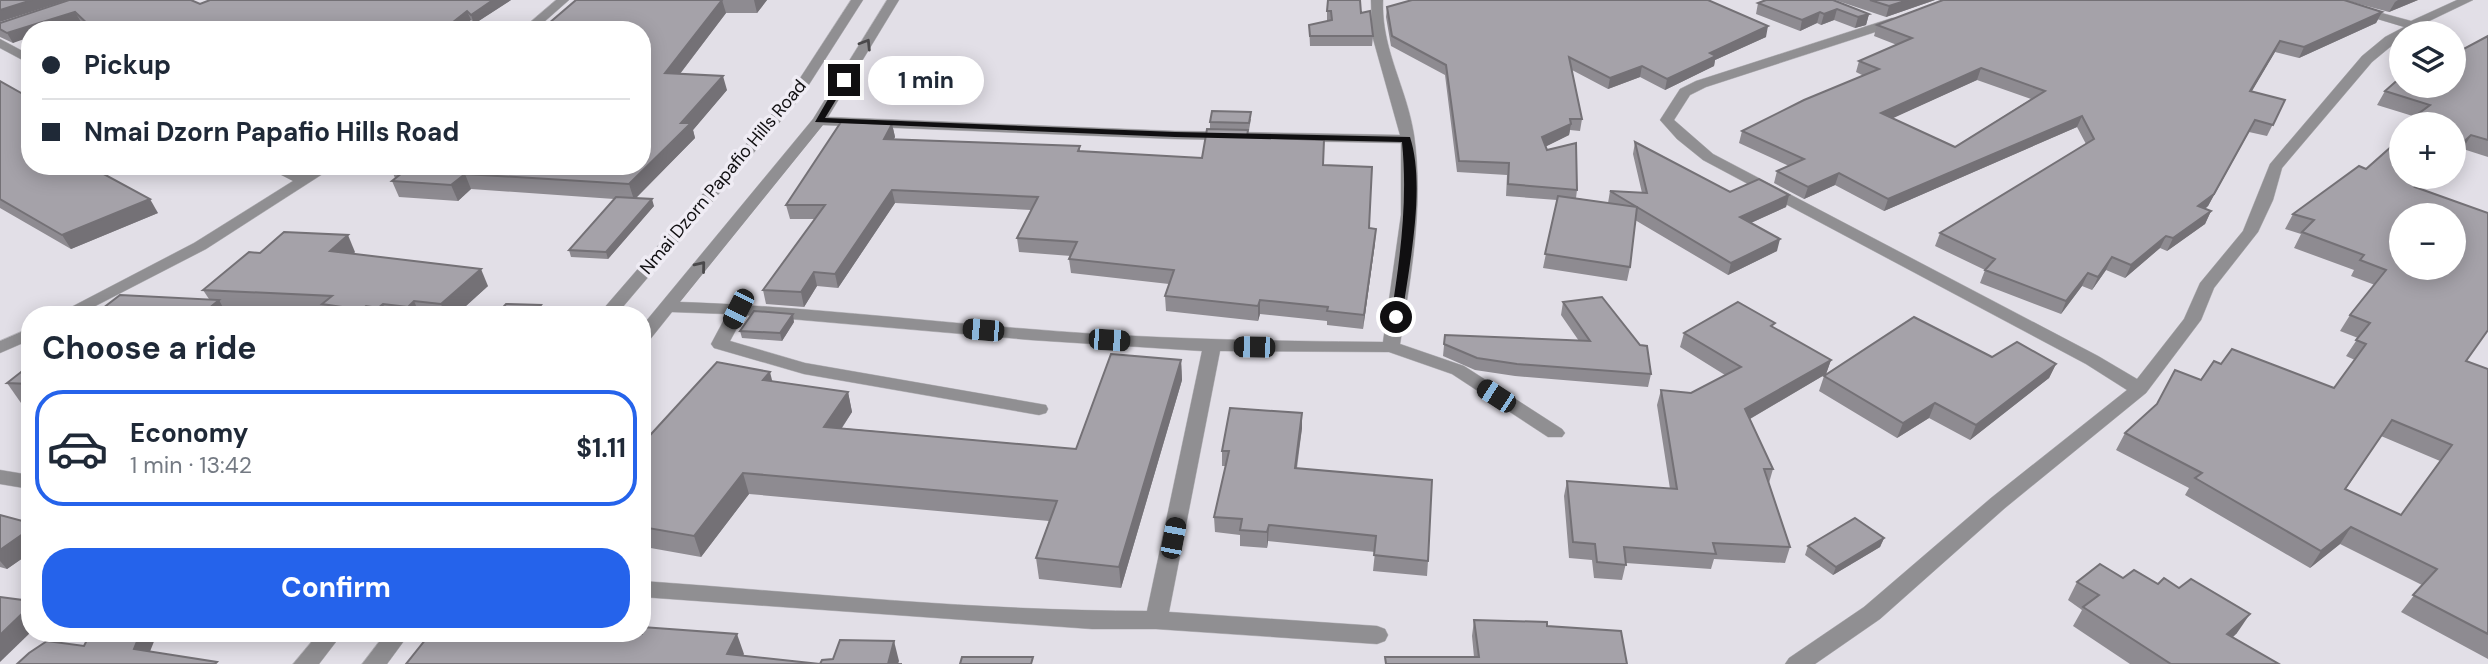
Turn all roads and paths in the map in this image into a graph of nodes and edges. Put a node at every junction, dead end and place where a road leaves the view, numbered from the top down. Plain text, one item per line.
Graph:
1 (564, 0) edge
2 (857, 0) edge
3 (893, 0) edge
4 (1377, 0) edge
5 (2320, 0) edge
6 (2467, 0) edge
7 (1863, 16) edge
8 (1906, 18) edge
9 (538, 21) edge
10 (2398, 21) edge
11 (2419, 21) edge
12 (1887, 25) junction
13 (2389, 40) edge
14 (0, 43) edge
15 (21, 55) edge
16 (819, 121) junction
17 (1407, 139) junction
18 (291, 175) edge
19 (314, 175) edge
20 (305, 181) junction
21 (83, 306) edge
22 (615, 306) edge
23 (669, 307) junction
24 (738, 309) junction
25 (651, 328) edge
26 (21, 338) edge
27 (1212, 346) junction
28 (1391, 347) junction
29 (0, 348) edge
30 (2139, 389) junction
31 (1039, 409) dead end
32 (1555, 433) dead end
33 (0, 477) edge
34 (21, 480) edge
35 (651, 590) edge
36 (1157, 620) junction
37 (1377, 635) dead end
38 (324, 642) edge
39 (392, 642) edge
40 (305, 664) edge
41 (374, 664) edge
42 (1797, 664) edge

1 - 9 street
2 - 22 street, Nmai Dzorn Papafio Hills Road
16 -> 3 street, Nmai Dzorn Papafio Hills Road
4 - 17 street
5 - 10 street
6 - 11 street
7 - 12 street
8 - 12 street
12 - 30 street
13 - 30 street
14 - 15 street
16 - 17 street
23 -> 16 street, Nmai Dzorn Papafio Hills Road
17 - 28 street
18 - 20 street
19 - 20 street
20 - 21 street
23 - 24 street
23 - 25 street, Nmai Dzorn Papafio Hills Road
24 - 27 street
24 - 31 street
26 - 29 street
27 - 28 street
27 - 36 street
28 - 32 street
30 - 42 street
33 - 34 street
35 - 36 street
36 - 37 street
38 - 40 street
39 - 41 street

